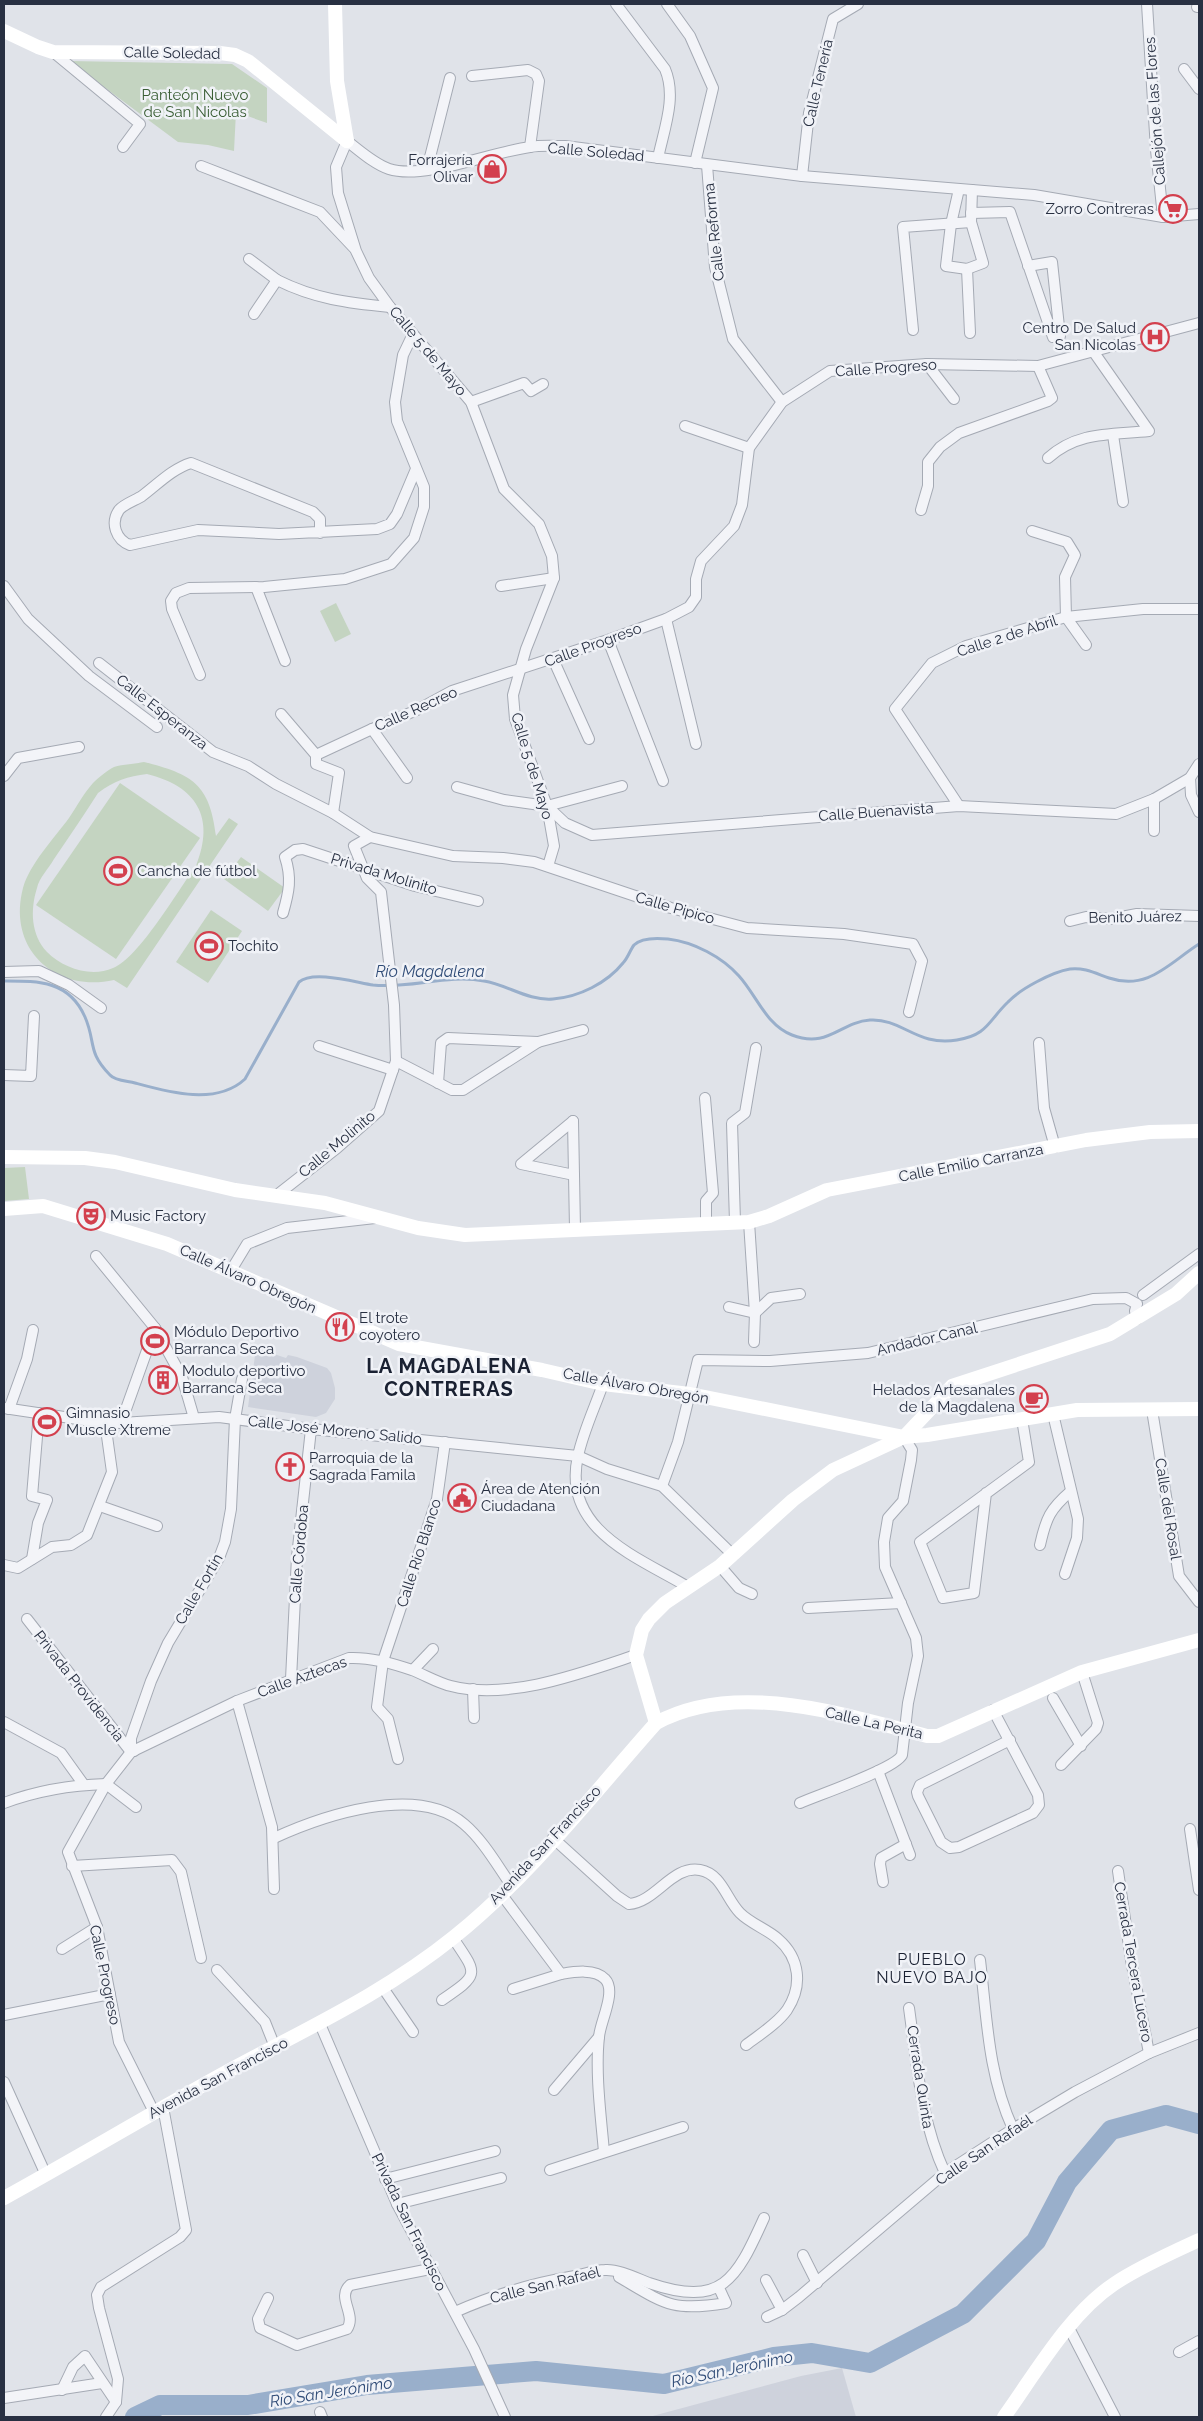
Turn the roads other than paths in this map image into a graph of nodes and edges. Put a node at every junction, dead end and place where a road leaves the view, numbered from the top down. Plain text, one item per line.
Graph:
1 (335, 4) edge
2 (616, 4) edge
3 (667, 4) edge
4 (858, 4) edge
5 (1147, 4) edge
6 (4, 31) edge
7 (53, 52) junction
8 (1184, 69) dead end
9 (472, 76) dead end
10 (450, 78) dead end
11 (1199, 89) edge
12 (347, 141) junction
13 (123, 147) dead end
14 (530, 147) junction
15 (658, 158) junction
16 (695, 163) junction
17 (708, 165) junction
18 (201, 166) dead end
19 (427, 169) junction
20 (802, 176) junction
21 (959, 188) junction
22 (972, 190) junction
23 (1199, 214) edge
24 (1163, 217) junction
25 (971, 218) junction
26 (951, 224) junction
27 (356, 251) junction
28 (250, 259) dead end
29 (1028, 266) junction
30 (967, 269) junction
31 (277, 280) junction
32 (390, 307) junction
33 (254, 314) dead end
34 (1199, 323) edge
35 (913, 330) dead end
36 (970, 333) dead end
37 (413, 334) junction
38 (1093, 351) junction
39 (927, 364) junction
40 (1038, 366) junction
41 (543, 384) dead end
42 (954, 399) dead end
43 (471, 402) junction
44 (782, 402) junction
45 (685, 426) dead end
46 (1113, 435) junction
47 (749, 448) junction
48 (1048, 458) dead end
49 (416, 469) junction
50 (1124, 502) dead end
51 (921, 510) dead end
52 (1032, 531) dead end
53 (320, 533) junction
54 (554, 578) junction
55 (4, 586) edge
56 (501, 586) dead end
57 (256, 587) junction
58 (1199, 609) edge
59 (1066, 617) junction
60 (666, 619) junction
61 (608, 640) junction
62 (1086, 645) dead end
63 (553, 659) junction
64 (285, 661) dead end
65 (99, 663) dead end
66 (519, 670) junction
67 (200, 675) dead end
68 (281, 714) dead end
69 (157, 727) dead end
70 (372, 729) junction
71 (589, 739) dead end
72 (696, 744) dead end
73 (79, 747) dead end
74 (316, 755) junction
75 (1199, 764) edge
76 (4, 776) edge
77 (407, 778) dead end
78 (1190, 778) junction
79 (663, 781) dead end
80 (622, 786) dead end
81 (457, 787) dead end
82 (1154, 798) junction
83 (547, 806) junction
84 (959, 806) junction
85 (1199, 812) edge
86 (334, 813) junction
87 (1154, 832) dead end
88 (370, 837) junction
89 (548, 866) junction
90 (362, 869) junction
91 (478, 901) dead end
92 (282, 913) dead end
93 (1199, 916) edge
94 (1070, 920) dead end
95 (4, 972) edge
96 (101, 1008) dead end
97 (909, 1012) dead end
98 (34, 1016) dead end
99 (583, 1030) dead end
100 (538, 1042) junction
101 (1039, 1043) dead end
102 (319, 1046) dead end
103 (756, 1048) dead end
104 (394, 1066) junction
105 (4, 1075) edge
106 (438, 1083) junction
107 (705, 1098) dead end
108 (1199, 1134) edge
109 (1055, 1148) junction
110 (4, 1156) edge
111 (574, 1175) junction
112 (276, 1195) junction
113 (4, 1209) edge
114 (380, 1218) junction
115 (742, 1222) junction
116 (706, 1223) junction
117 (575, 1229) junction
118 (1199, 1254) edge
119 (96, 1256) dead end
120 (230, 1272) junction
121 (1199, 1273) edge
122 (800, 1294) dead end
123 (1143, 1295) dead end
124 (729, 1307) dead end
125 (755, 1313) junction
126 (1137, 1319) junction
127 (155, 1328) junction
128 (33, 1330) dead end
129 (754, 1342) dead end
130 (242, 1379) dead end
131 (603, 1384) junction
132 (690, 1394) junction
133 (6, 1408) edge
134 (1199, 1409) edge
135 (1152, 1410) junction
136 (40, 1414) junction
137 (1053, 1414) junction
138 (194, 1418) junction
139 (235, 1419) junction
140 (1022, 1419) junction
141 (105, 1422) junction
142 (121, 1423) junction
143 (311, 1429) junction
144 (904, 1436) junction
145 (445, 1442) junction
146 (578, 1456) junction
147 (662, 1486) junction
148 (1071, 1491) junction
149 (986, 1493) junction
150 (100, 1506) junction
151 (158, 1526) dead end
152 (1040, 1545) dead end
153 (733, 1555) junction
154 (32, 1560) junction
155 (4, 1565) edge
156 (720, 1566) junction
157 (1065, 1574) dead end
158 (688, 1587) junction
159 (752, 1594) dead end
160 (1199, 1602) edge
161 (902, 1603) junction
162 (808, 1608) dead end
163 (27, 1619) dead end
164 (1199, 1640) edge
165 (433, 1649) dead end
166 (636, 1654) junction
167 (382, 1661) junction
168 (413, 1670) junction
169 (1082, 1672) junction
170 (291, 1679) junction
171 (473, 1689) junction
172 (1053, 1698) dead end
173 (237, 1701) junction
174 (993, 1710) junction
175 (474, 1718) dead end
176 (4, 1722) edge
177 (656, 1723) junction
178 (906, 1730) junction
179 (1010, 1740) junction
180 (1081, 1746) junction
181 (132, 1752) junction
182 (398, 1759) dead end
183 (1061, 1765) dead end
184 (878, 1771) junction
185 (106, 1784) junction
186 (84, 1785) junction
187 (800, 1802) dead end
188 (4, 1803) edge
189 (136, 1807) dead end
190 (1190, 1829) dead end
191 (274, 1838) junction
192 (553, 1838) junction
193 (906, 1844) junction
194 (910, 1856) dead end
195 (72, 1866) junction
196 (1118, 1871) dead end
197 (883, 1882) dead end
198 (274, 1889) dead end
199 (507, 1890) junction
200 (1199, 1890) edge
201 (97, 1927) junction
202 (453, 1938) junction
203 (62, 1949) dead end
204 (201, 1958) dead end
205 (980, 1960) dead end
206 (217, 1970) dead end
207 (561, 1974) junction
208 (383, 1988) junction
209 (513, 1989) dead end
210 (110, 1994) junction
211 (442, 2000) dead end
212 (909, 2008) dead end
213 (4, 2015) edge
214 (320, 2024) junction
215 (413, 2032) dead end
216 (1199, 2032) edge
217 (599, 2037) junction
218 (746, 2045) dead end
219 (275, 2046) junction
220 (1149, 2054) junction
221 (4, 2082) edge
222 (554, 2090) dead end
223 (159, 2109) junction
224 (683, 2127) dead end
225 (1012, 2129) junction
226 (495, 2151) dead end
227 (604, 2152) junction
228 (550, 2170) dead end
229 (945, 2173) junction
230 (46, 2175) junction
231 (500, 2178) dead end
232 (386, 2179) junction
233 (4, 2198) edge
234 (397, 2204) junction
235 (764, 2218) dead end
236 (1199, 2240) edge
237 (803, 2255) dead end
238 (430, 2270) junction
239 (607, 2270) junction
240 (766, 2280) dead end
241 (817, 2283) junction
242 (719, 2288) junction
243 (268, 2298) dead end
244 (782, 2310) junction
245 (455, 2312) junction
246 (767, 2317) dead end
247 (1069, 2328) junction
248 (1199, 2341) edge
249 (1179, 2352) dead end
250 (102, 2383) junction
251 (62, 2390) junction
252 (4, 2398) edge
253 (116, 2402) junction
254 (503, 2412) edge
255 (106, 2417) edge
256 (1004, 2417) edge
257 (1115, 2417) edge

1 - 12 street
2 - 15 street
3 - 16 street, Calle Reforma
4 - 20 street, Calle Tenería
5 - 24 street, Callejón de las Flores
6 - 7 street, Calle Soledad
7 - 12 street, Calle Soledad
7 - 13 street
8 - 11 street
9 - 14 street
10 - 19 street
12 - 19 street, Calle Soledad
12 - 27 street, Calle 5 de Mayo
14 - 15 street, Calle Soledad
14 - 19 street, Calle Soledad
15 - 16 street, Calle Soledad
16 - 17 street, Calle Soledad
17 - 20 street, Calle Soledad
17 - 44 street, Calle Reforma
18 - 27 street
20 - 21 street, Calle Soledad
21 - 22 street, Calle Soledad
21 - 26 street
22 - 24 street, Calle Soledad
22 - 25 street
23 - 24 street, Calle Soledad
25 - 26 street
25 - 29 street
25 - 30 street
26 - 30 street
26 - 35 street
27 - 32 street, Calle 5 de Mayo
28 - 31 street
29 - 29 street
30 - 36 street
31 - 32 street
31 - 33 street
32 - 37 street, Calle 5 de Mayo
34 - 38 street, Calle Progreso
37 - 43 street, Calle 5 de Mayo
37 - 49 street
38 - 40 street, Calle Progreso
38 - 46 street
39 - 40 street, Calle Progreso
39 - 42 street
39 - 44 street, Calle Progreso
40 - 51 street
41 - 43 street
43 - 54 street, Calle 5 de Mayo
44 - 47 street, Calle Progreso
45 - 47 street
46 - 48 street
46 - 50 street
47 - 60 street, Calle Progreso
49 - 53 street
49 - 57 street
52 - 59 street
53 - 53 street
54 - 56 street
54 - 66 street, Calle 5 de Mayo
55 - 69 street
57 - 64 street
57 - 67 street
58 - 59 street, Calle 2 de Abril
59 - 62 street
59 - 84 street, Calle 2 de Abril
60 - 61 street, Calle Progreso
60 - 72 street
61 - 63 street, Calle Progreso
61 - 79 street
63 - 66 street, Calle Progreso
63 - 71 street
65 - 86 street, Calle Esperanza
66 - 70 street, Calle Recreo
66 - 83 street, Calle 5 de Mayo
68 - 74 street
70 - 74 street, Calle Recreo
70 - 77 street
73 - 76 street
74 - 86 street
75 - 78 street, Calle Buenavista
78 - 82 street, Calle Buenavista
78 - 85 street
80 - 83 street
81 - 83 street
82 - 84 street, Calle Buenavista
82 - 87 street
83 - 84 street, Calle Buenavista
83 - 89 street, Calle 5 de Mayo
86 - 88 street, Calle Esperanza
88 - 89 street, Calle Pipico
88 - 90 street, Calle Molinito
89 - 97 street, Calle Pipico
90 - 91 street, Privada Molinito
90 - 92 street, Privada Molinito
90 - 104 street, Calle Molinito
93 - 94 street, Benito Juárez
95 - 96 street
98 - 105 street
99 - 100 street
100 - 106 street
100 - 106 street
101 - 109 street
102 - 104 street
103 - 115 street
104 - 106 street
104 - 112 street, Calle Molinito
107 - 116 street
108 - 109 street, Calle Emilio Carranza
109 - 115 street, Calle Emilio Carranza
110 - 112 street, Calle Emilio Carranza
111 - 111 street
111 - 117 street
112 - 114 street, Calle Emilio Carranza
113 - 120 street, Calle Álvaro Obregón
114 - 117 street, Calle Emilio Carranza
114 - 120 street
115 - 116 street, Calle Emilio Carranza
115 - 125 street
116 - 117 street, Calle Emilio Carranza
118 - 123 street
119 - 127 street
120 - 131 street, Calle Álvaro Obregón
121 - 126 street
122 - 125 street
124 - 125 street
125 - 129 street
126 - 132 street, Andador Canal
126 - 144 street
127 - 138 street
127 - 142 street
128 - 133 street
130 - 139 street, Calle Fortín
131 - 132 street, Calle Álvaro Obregón
131 - 146 street
132 - 144 street, Calle Álvaro Obregón
132 - 147 street
133 - 136 street, Calle José Moreno Salido
134 - 135 street
135 - 137 street
135 - 160 street, Calle del Rosal
136 - 141 street, Calle José Moreno Salido
136 - 154 street
137 - 140 street
137 - 148 street
138 - 139 street, Calle José Moreno Salido
138 - 142 street, Calle José Moreno Salido
139 - 143 street, Calle José Moreno Salido
139 - 181 street, Calle Fortín
140 - 144 street
140 - 149 street
141 - 142 street, Calle José Moreno Salido
141 - 150 street
143 - 145 street, Calle José Moreno Salido
143 - 170 street, Calle Córdoba
144 - 153 street
144 - 161 street
145 - 146 street, Calle José Moreno Salido
145 - 167 street, Calle Río Blanco
146 - 147 street, Calle José Moreno Salido
146 - 158 street
147 - 153 street
148 - 152 street
148 - 157 street
149 - 149 street
150 - 151 street
150 - 154 street
153 - 156 street
154 - 155 street
156 - 158 street
156 - 159 street
158 - 166 street
161 - 162 street
161 - 178 street
163 - 181 street, Privada Providencia
164 - 169 street, Calle La Perita
165 - 168 street
166 - 171 street, Calle Aztecas
166 - 177 street
167 - 168 street, Calle Aztecas
167 - 170 street, Calle Aztecas
167 - 182 street, Calle Río Blanco
168 - 171 street, Calle Aztecas
169 - 174 street, Calle La Perita
169 - 180 street
170 - 173 street, Calle Aztecas
171 - 175 street
172 - 180 street
173 - 181 street, Calle Aztecas
173 - 191 street
174 - 178 street, Calle La Perita
174 - 179 street
176 - 186 street
177 - 178 street, Calle La Perita
177 - 192 street, Avenida San Francisco
178 - 184 street
179 - 179 street
180 - 183 street
181 - 185 street, Calle Aztecas
184 - 187 street
184 - 193 street
185 - 186 street
185 - 189 street
185 - 195 street, Calle Progreso
186 - 188 street
190 - 200 street
191 - 198 street
191 - 199 street
192 - 199 street, Avenida San Francisco
192 - 218 street
193 - 194 street
193 - 197 street
195 - 201 street, Calle Progreso
195 - 204 street
196 - 220 street, Cerrada Tercera Lucero
199 - 202 street, Avenida San Francisco
199 - 207 street
201 - 203 street
201 - 210 street, Calle Progreso
202 - 208 street, Avenida San Francisco
202 - 211 street
205 - 225 street
206 - 219 street
207 - 209 street
207 - 217 street
208 - 214 street, Avenida San Francisco
208 - 215 street
210 - 213 street
210 - 223 street, Calle Progreso
212 - 229 street, Cerrada Quinta
214 - 219 street, Avenida San Francisco
214 - 232 street, Privada San Francisco
216 - 220 street, Calle San Rafaél
217 - 222 street
217 - 227 street
219 - 223 street, Avenida San Francisco
220 - 225 street, Calle San Rafaél
221 - 230 street
223 - 230 street, Avenida San Francisco
223 - 253 street, Calle Progreso
224 - 227 street
225 - 229 street, Calle San Rafaél
226 - 232 street
227 - 228 street
229 - 241 street, Calle San Rafaél
230 - 233 street, Avenida San Francisco
231 - 234 street
232 - 234 street, Privada San Francisco
234 - 238 street, Privada San Francisco
235 - 242 street
236 - 247 street
237 - 241 street
238 - 243 street
238 - 245 street, Privada San Francisco
239 - 242 street, Calle San Rafaél
239 - 242 street, Calle San Rafaél
239 - 245 street, Calle San Rafaél
240 - 244 street
241 - 244 street, Calle San Rafaél
244 - 246 street, Calle San Rafaél
245 - 254 street, Privada San Francisco
247 - 256 street
247 - 257 street
248 - 249 street
250 - 251 street
250 - 251 street
250 - 253 street
251 - 252 street
253 - 255 street

